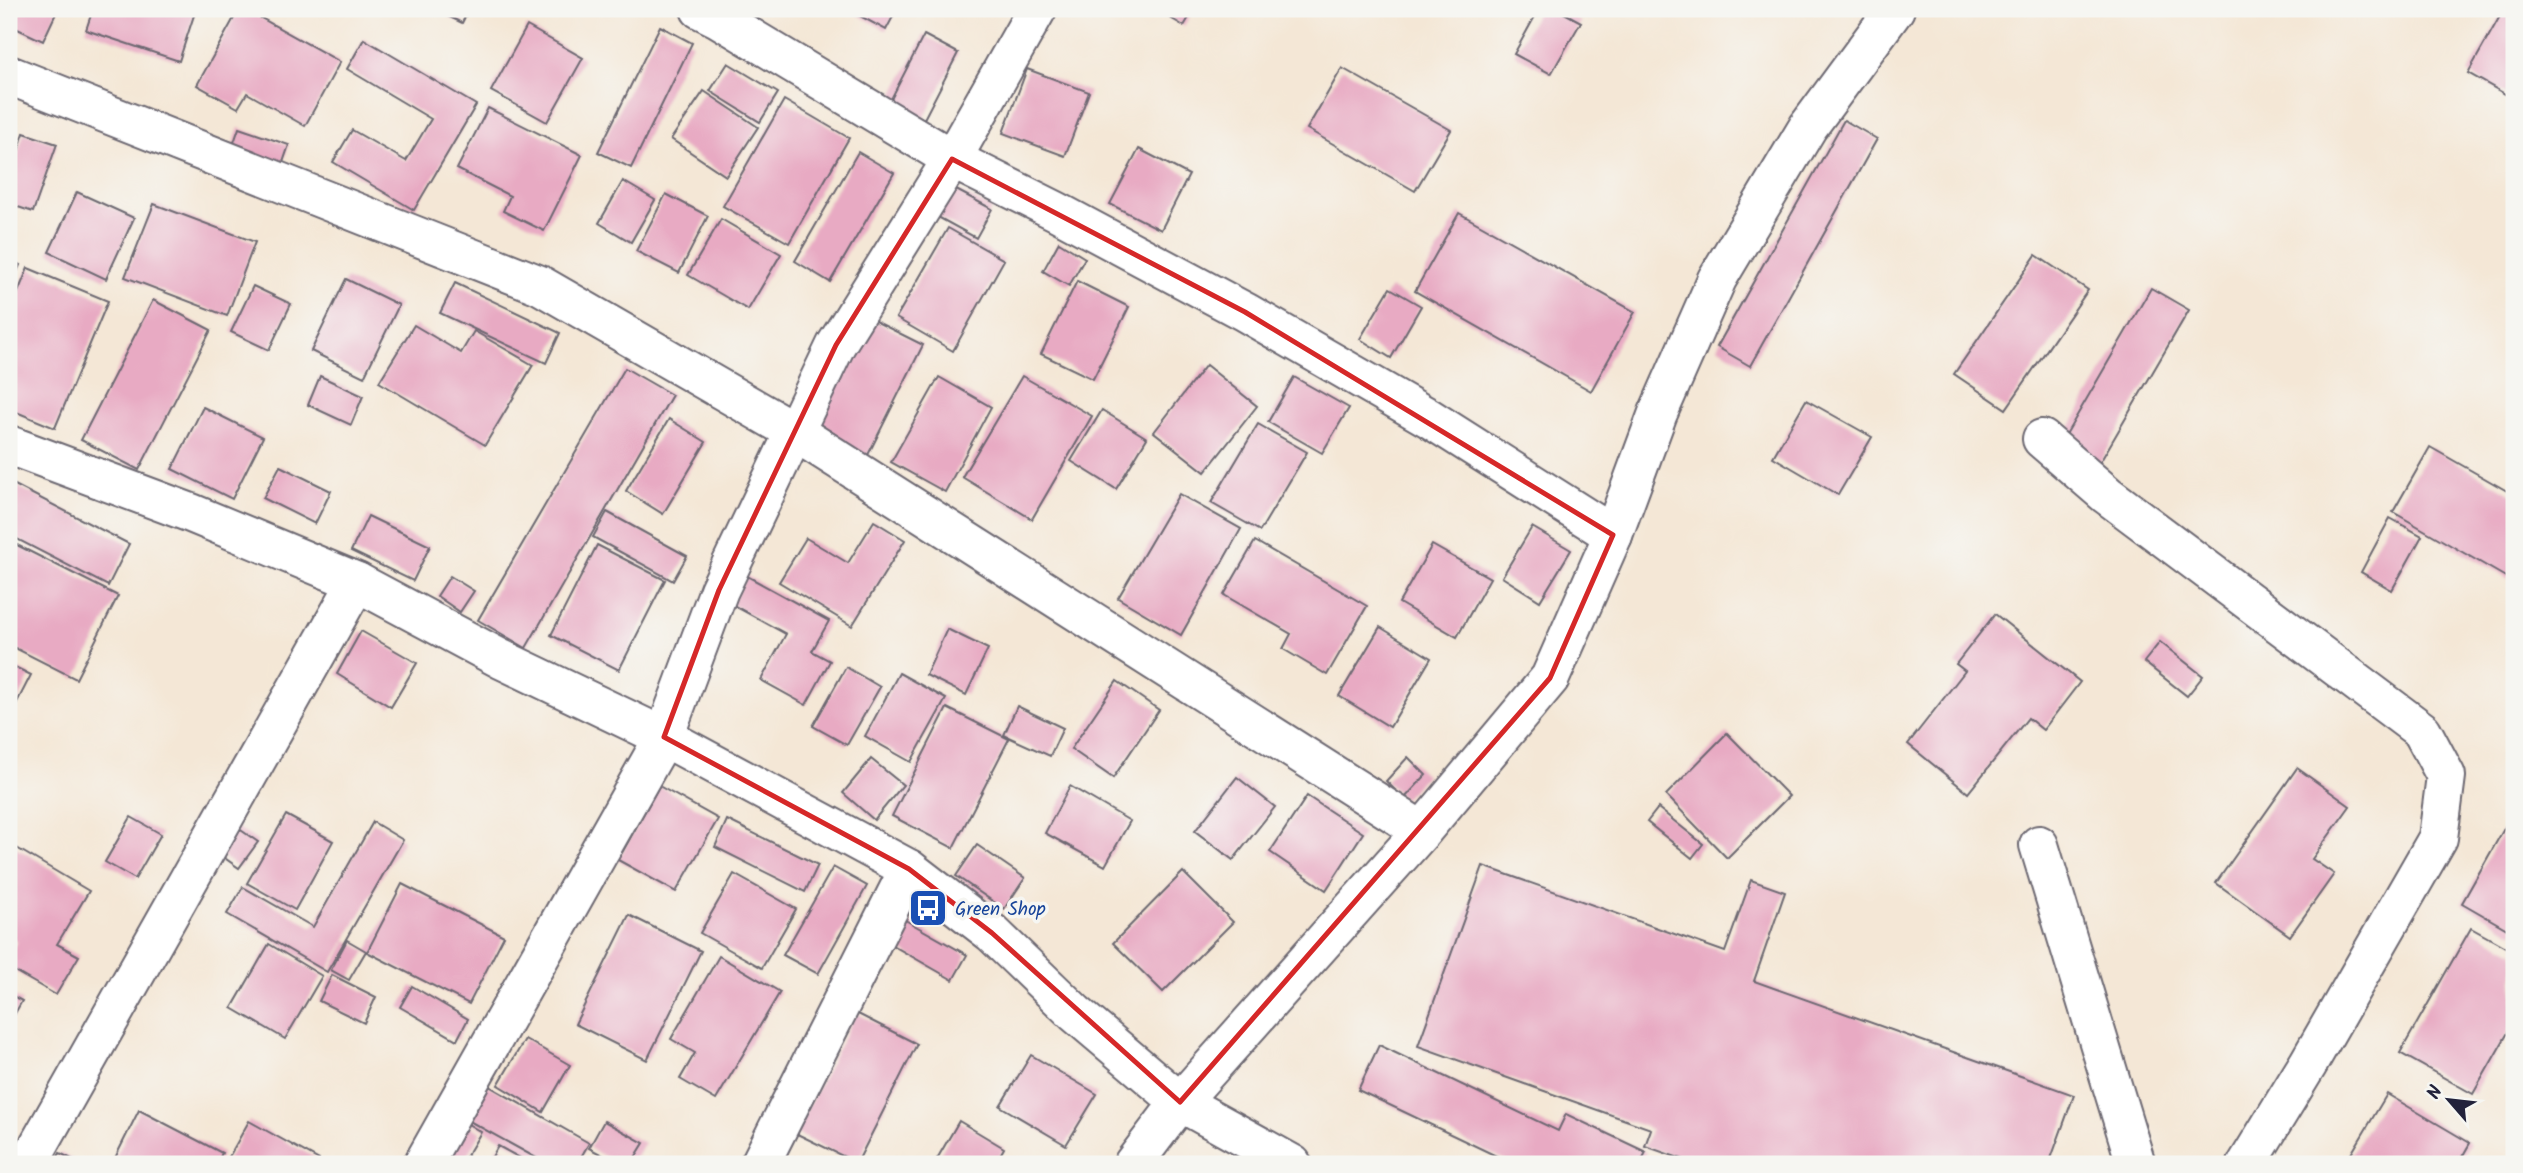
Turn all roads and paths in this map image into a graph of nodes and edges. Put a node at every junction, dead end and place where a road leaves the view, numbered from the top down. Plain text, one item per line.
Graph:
1 (700, 9) edge
2 (1037, 9) edge
3 (1895, 9) edge
4 (9, 75) edge
5 (952, 159) junction
6 (795, 432) junction
7 (2042, 439) dead end
8 (9, 445) edge
9 (1613, 535) junction
10 (357, 582) junction
11 (664, 737) junction
12 (1422, 831) junction
13 (2039, 845) dead end
14 (909, 869) junction
15 (1180, 1102) junction
16 (28, 1164) edge
17 (423, 1164) edge
18 (760, 1164) edge
19 (1133, 1164) edge
20 (1292, 1164) edge
21 (2136, 1164) edge
22 (2247, 1164) edge

1 - 5 street
2 - 5 street
3 - 9 street
4 - 6 street
5 - 6 street
5 - 9 street
6 - 11 street
6 - 12 street
7 - 22 street
8 - 10 street
9 - 12 street
10 - 11 street
10 - 16 street
11 - 14 street
11 - 17 street
12 - 15 street
13 - 21 street
14 - 15 street
14 - 18 street
15 - 19 street
15 - 20 street

